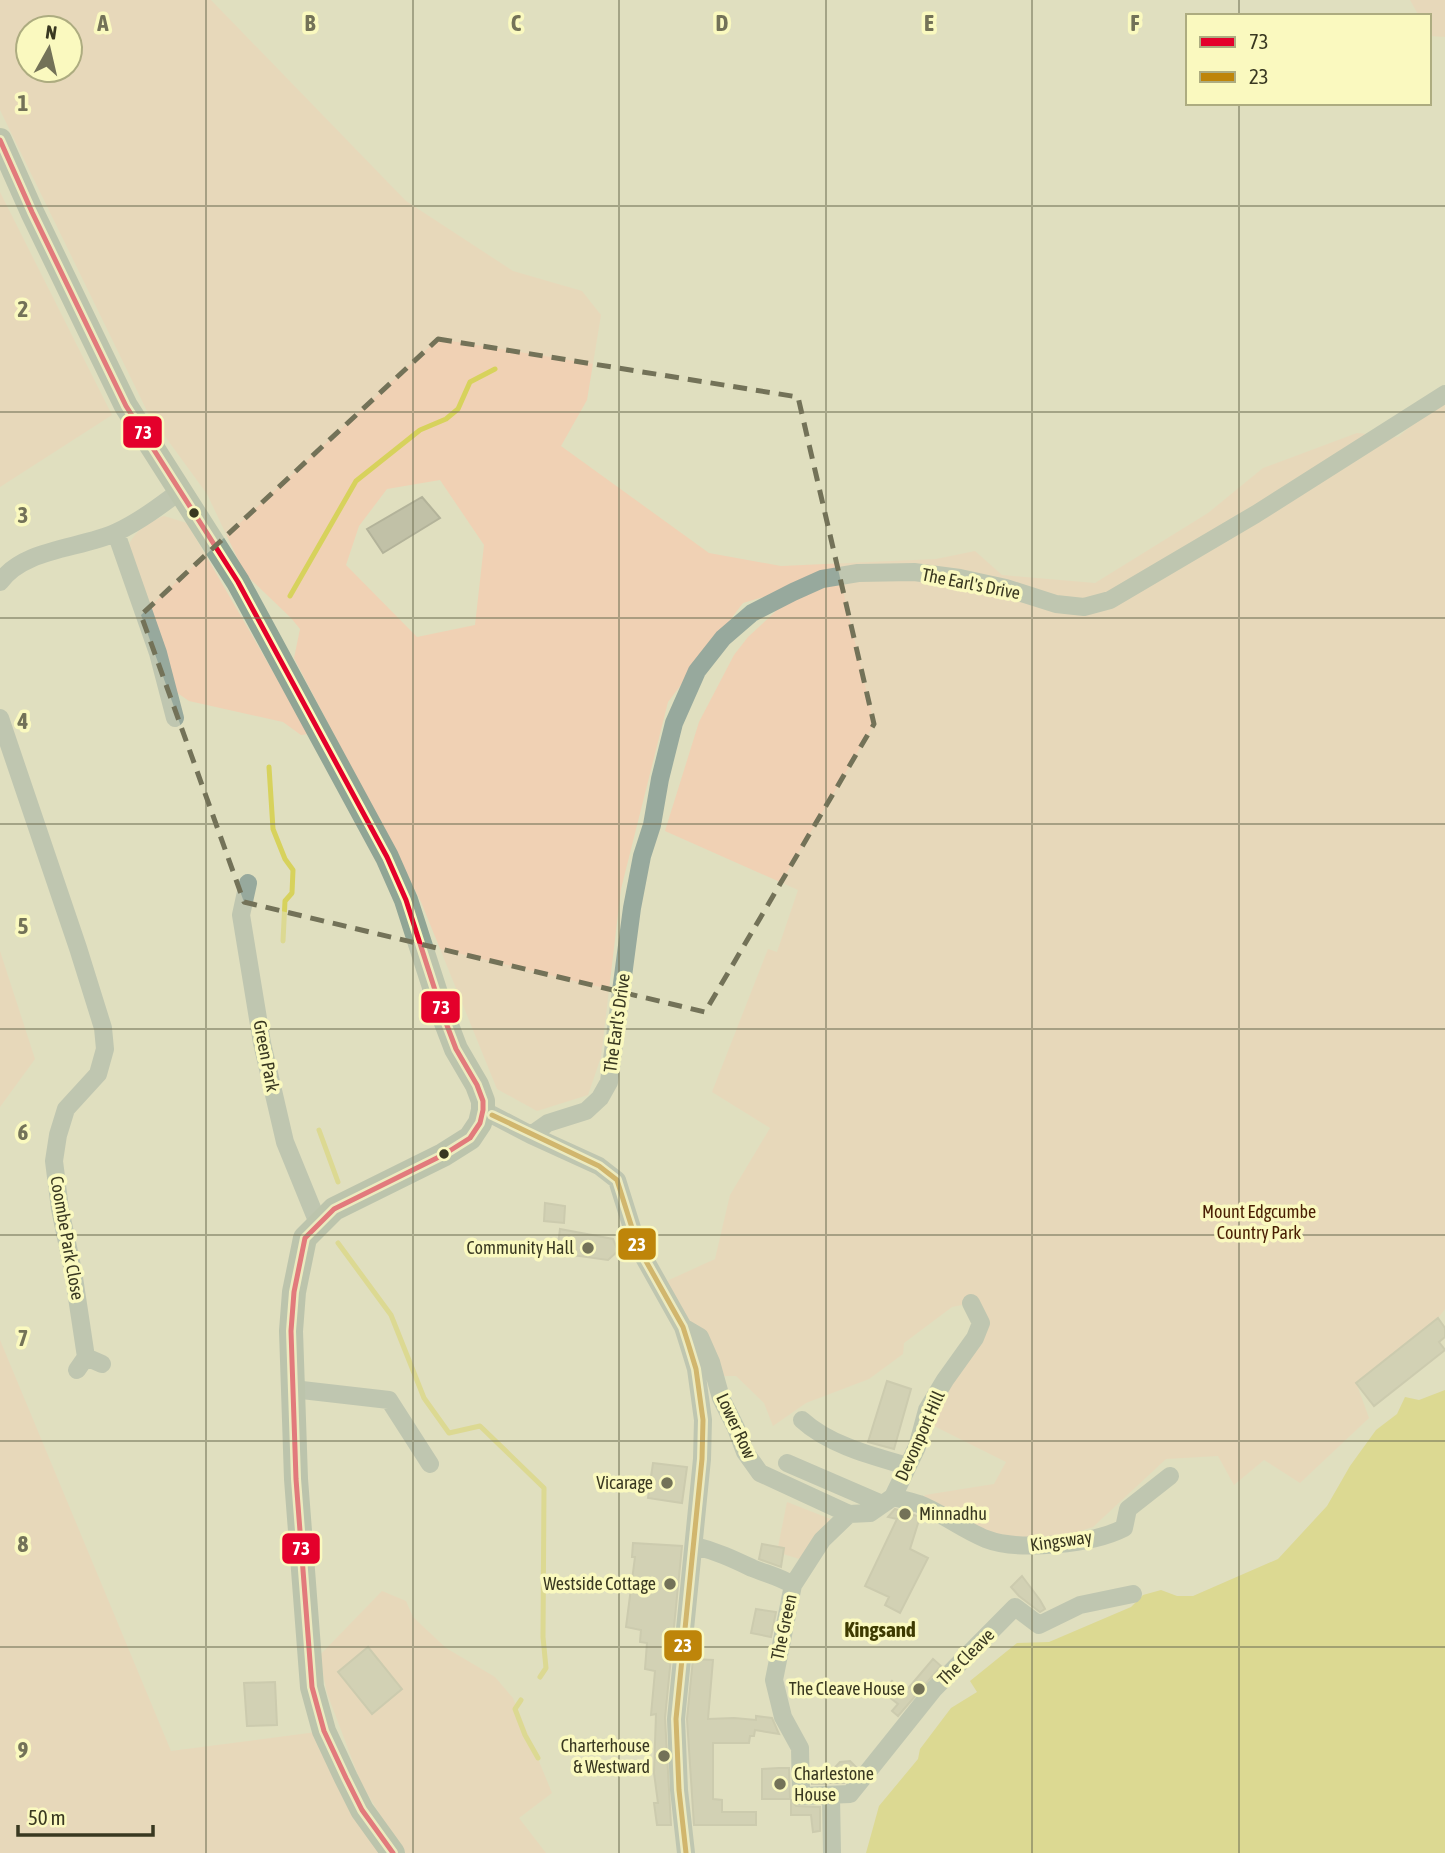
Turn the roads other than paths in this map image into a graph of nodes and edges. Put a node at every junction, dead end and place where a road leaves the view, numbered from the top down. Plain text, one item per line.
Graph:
1 (0, 140) edge
2 (1445, 394) edge
3 (180, 491) junction
4 (116, 533) junction
5 (0, 582) edge
6 (0, 718) edge
7 (175, 718) dead end
8 (248, 883) dead end
9 (483, 1110) junction
10 (531, 1135) junction
11 (318, 1223) junction
12 (971, 1303) dead end
13 (683, 1327) junction
14 (88, 1364) dead end
15 (293, 1390) junction
16 (802, 1420) dead end
17 (430, 1464) dead end
18 (787, 1464) dead end
19 (907, 1466) junction
20 (1170, 1476) dead end
21 (887, 1501) junction
22 (849, 1514) junction
23 (695, 1546) junction
24 (793, 1586) junction
25 (1133, 1594) dead end
26 (831, 1797) junction
27 (393, 1853) edge
28 (687, 1853) edge
29 (832, 1853) edge

1 - 3 street
2 - 10 street, The Earl's Drive
3 - 4 street
3 - 9 street
4 - 5 street
4 - 7 street
6 - 14 street, Coombe Park Close
8 - 11 street, Green Park
9 - 10 street
9 - 11 street
10 - 13 street
11 - 15 street
12 - 19 street, Devonport Hill
13 - 22 street, Lower Row
13 - 23 street
15 - 17 street
15 - 27 street
16 - 19 street
18 - 21 street
19 - 21 street, Devonport Hill
20 - 21 street, Kingsway
21 - 22 street
22 - 24 street, The Green
23 - 24 street
23 - 28 street
24 - 26 street, The Green
25 - 26 street, The Cleave
26 - 29 street

